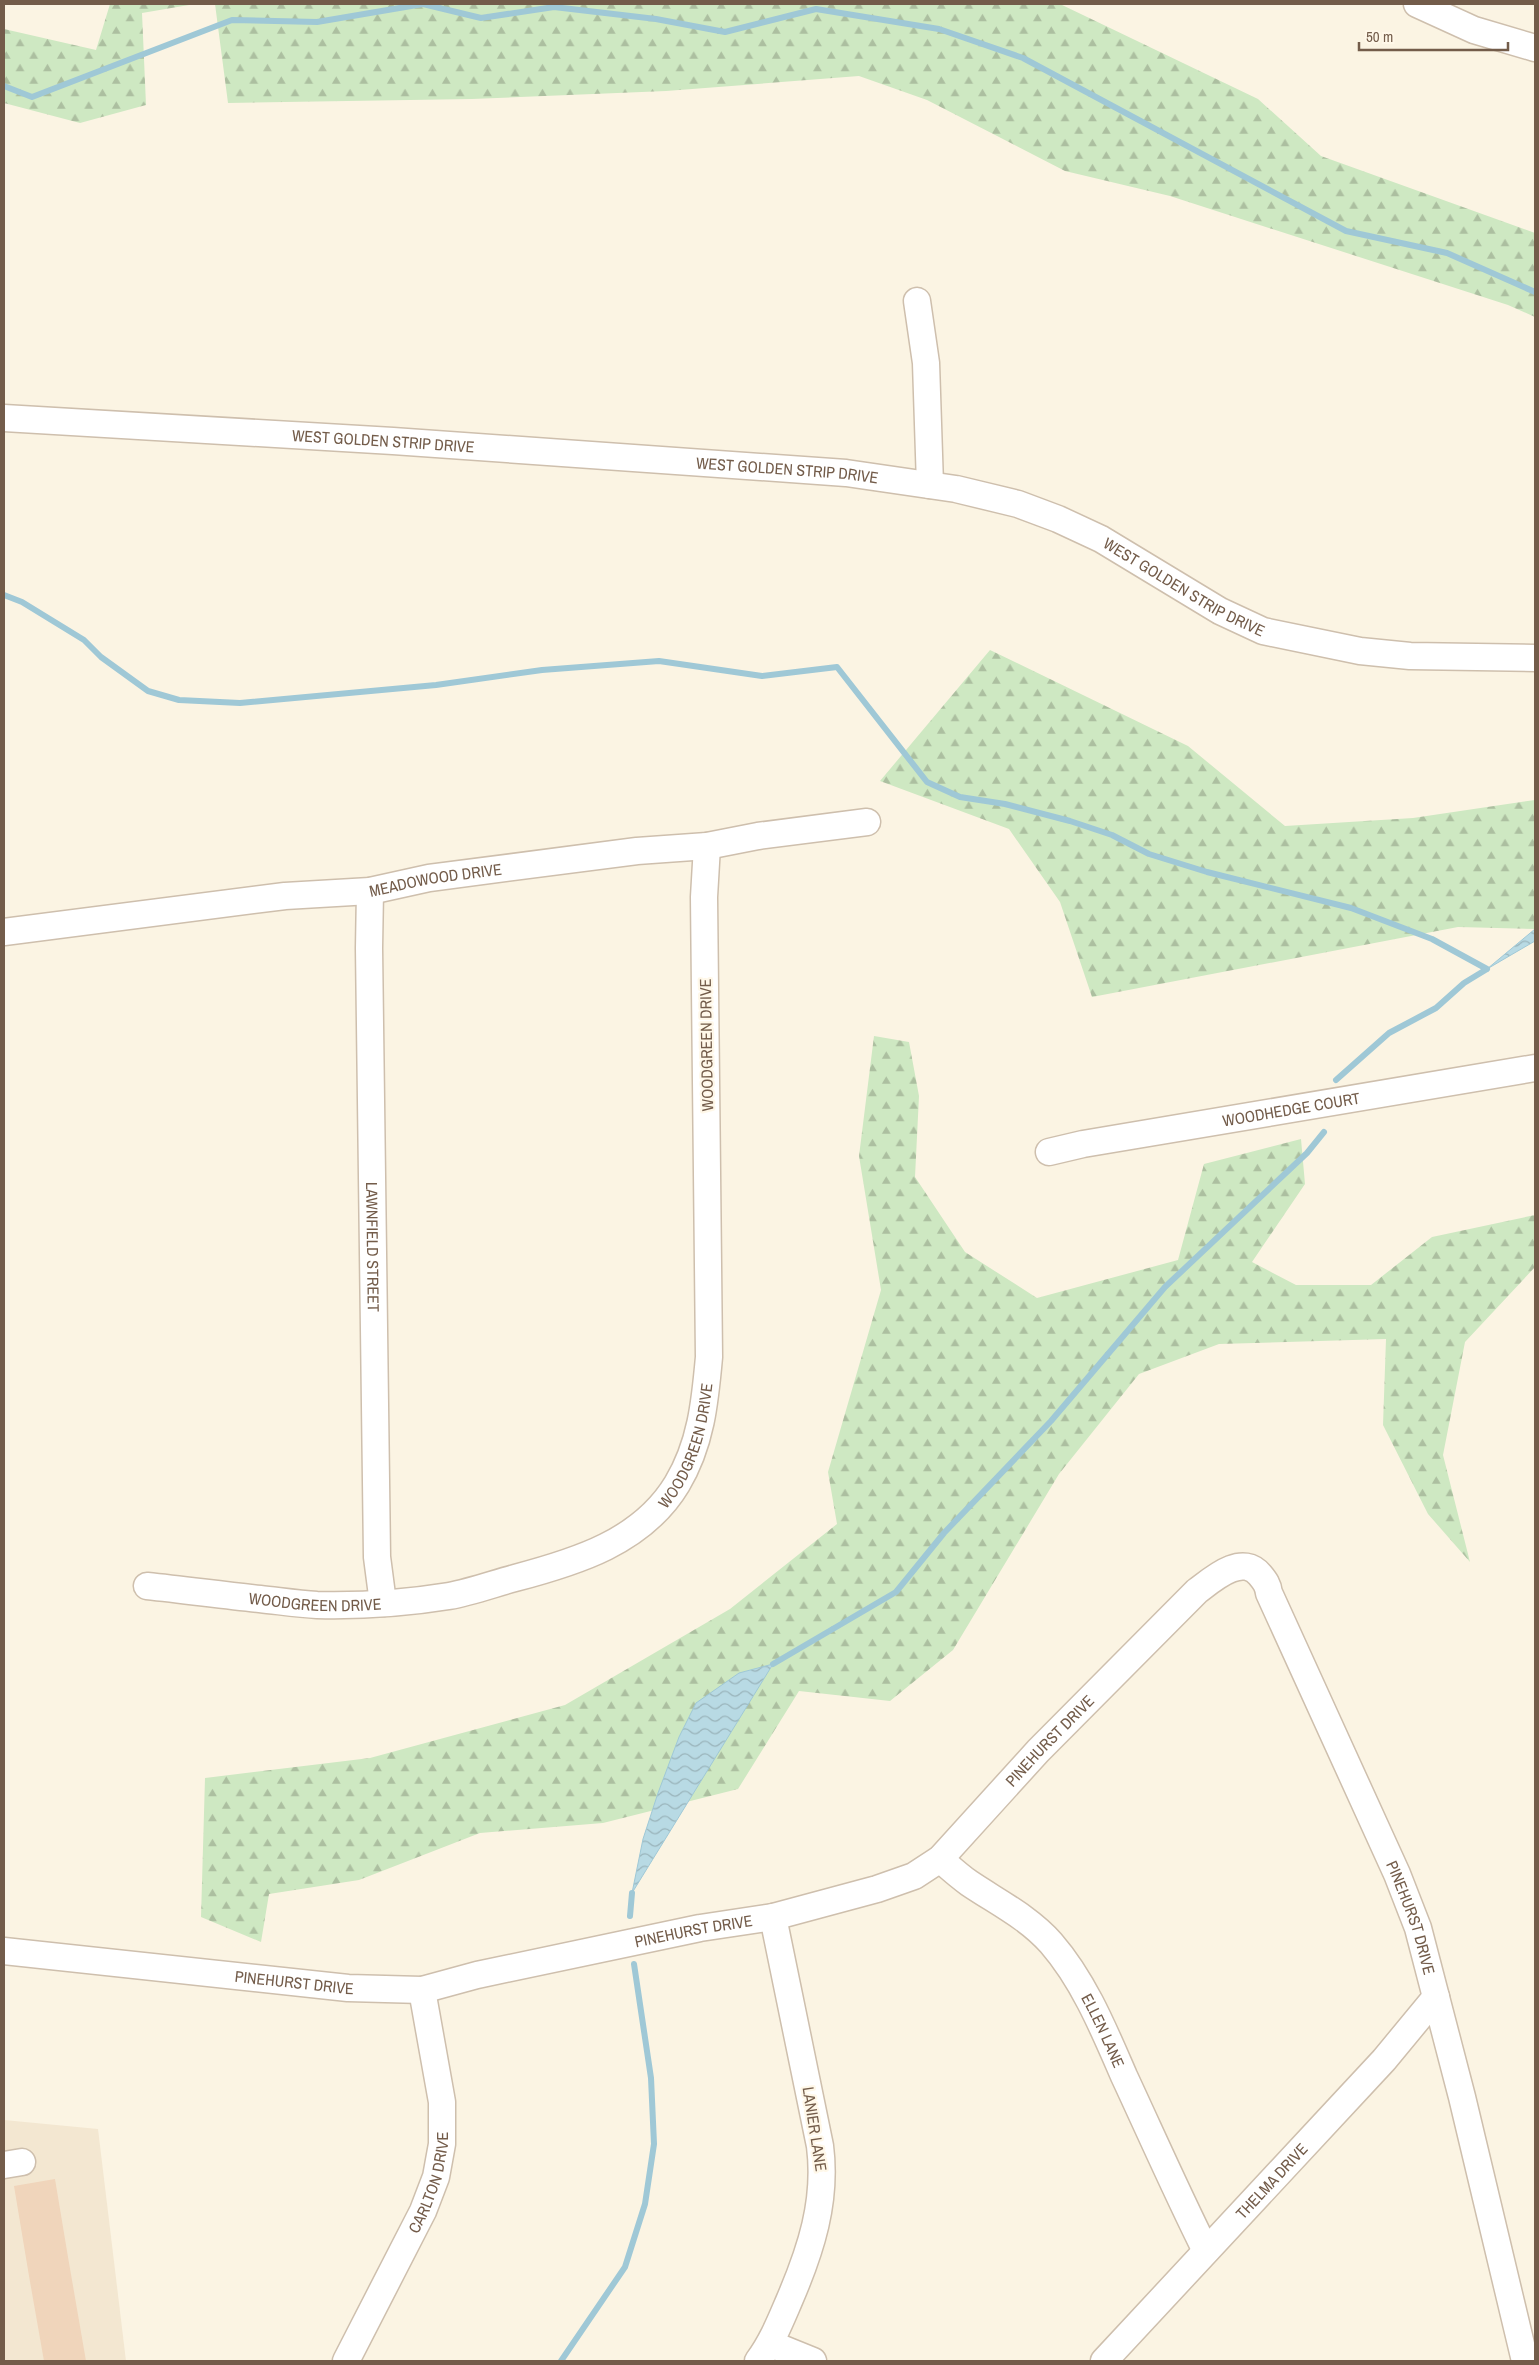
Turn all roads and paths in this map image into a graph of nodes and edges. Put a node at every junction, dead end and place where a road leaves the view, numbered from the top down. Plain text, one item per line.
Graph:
1 (1417, 4) edge
2 (1535, 48) edge
3 (917, 301) dead end
4 (4, 418) edge
5 (930, 485) junction
6 (1535, 658) edge
7 (867, 822) dead end
8 (707, 846) junction
9 (370, 891) junction
10 (4, 932) edge
11 (1535, 1068) edge
12 (1048, 1152) dead end
13 (147, 1586) dead end
14 (382, 1603) junction
15 (940, 1859) junction
16 (774, 1917) junction
17 (4, 1951) edge
18 (422, 1990) junction
19 (1436, 1997) junction
20 (1206, 2251) junction
21 (764, 2353) edge
22 (346, 2361) edge
23 (812, 2361) edge
24 (1104, 2361) edge
25 (1525, 2361) edge

1 - 2 street
3 - 5 street
4 - 5 street, WEST GOLDEN STRIP DRIVE
5 - 6 street, WEST GOLDEN STRIP DRIVE
7 - 8 street, MEADOWOOD DRIVE
8 - 9 street, MEADOWOOD DRIVE
8 - 14 street, WOODGREEN DRIVE
9 - 10 street, MEADOWOOD DRIVE
9 - 14 street, LAWNFIELD STREET
11 - 12 street, WOODHEDGE COURT
13 - 14 street, WOODGREEN DRIVE
15 - 16 street, PINEHURST DRIVE
15 - 19 street, PINEHURST DRIVE
15 - 20 street, ELLEN LANE
16 - 18 street, PINEHURST DRIVE
16 - 21 street, LANIER LANE
17 - 18 street, PINEHURST DRIVE
18 - 22 street, CARLTON DRIVE
19 - 20 street, THELMA DRIVE
19 - 25 street, PINEHURST DRIVE
20 - 24 street, THELMA DRIVE
21 - 23 street

